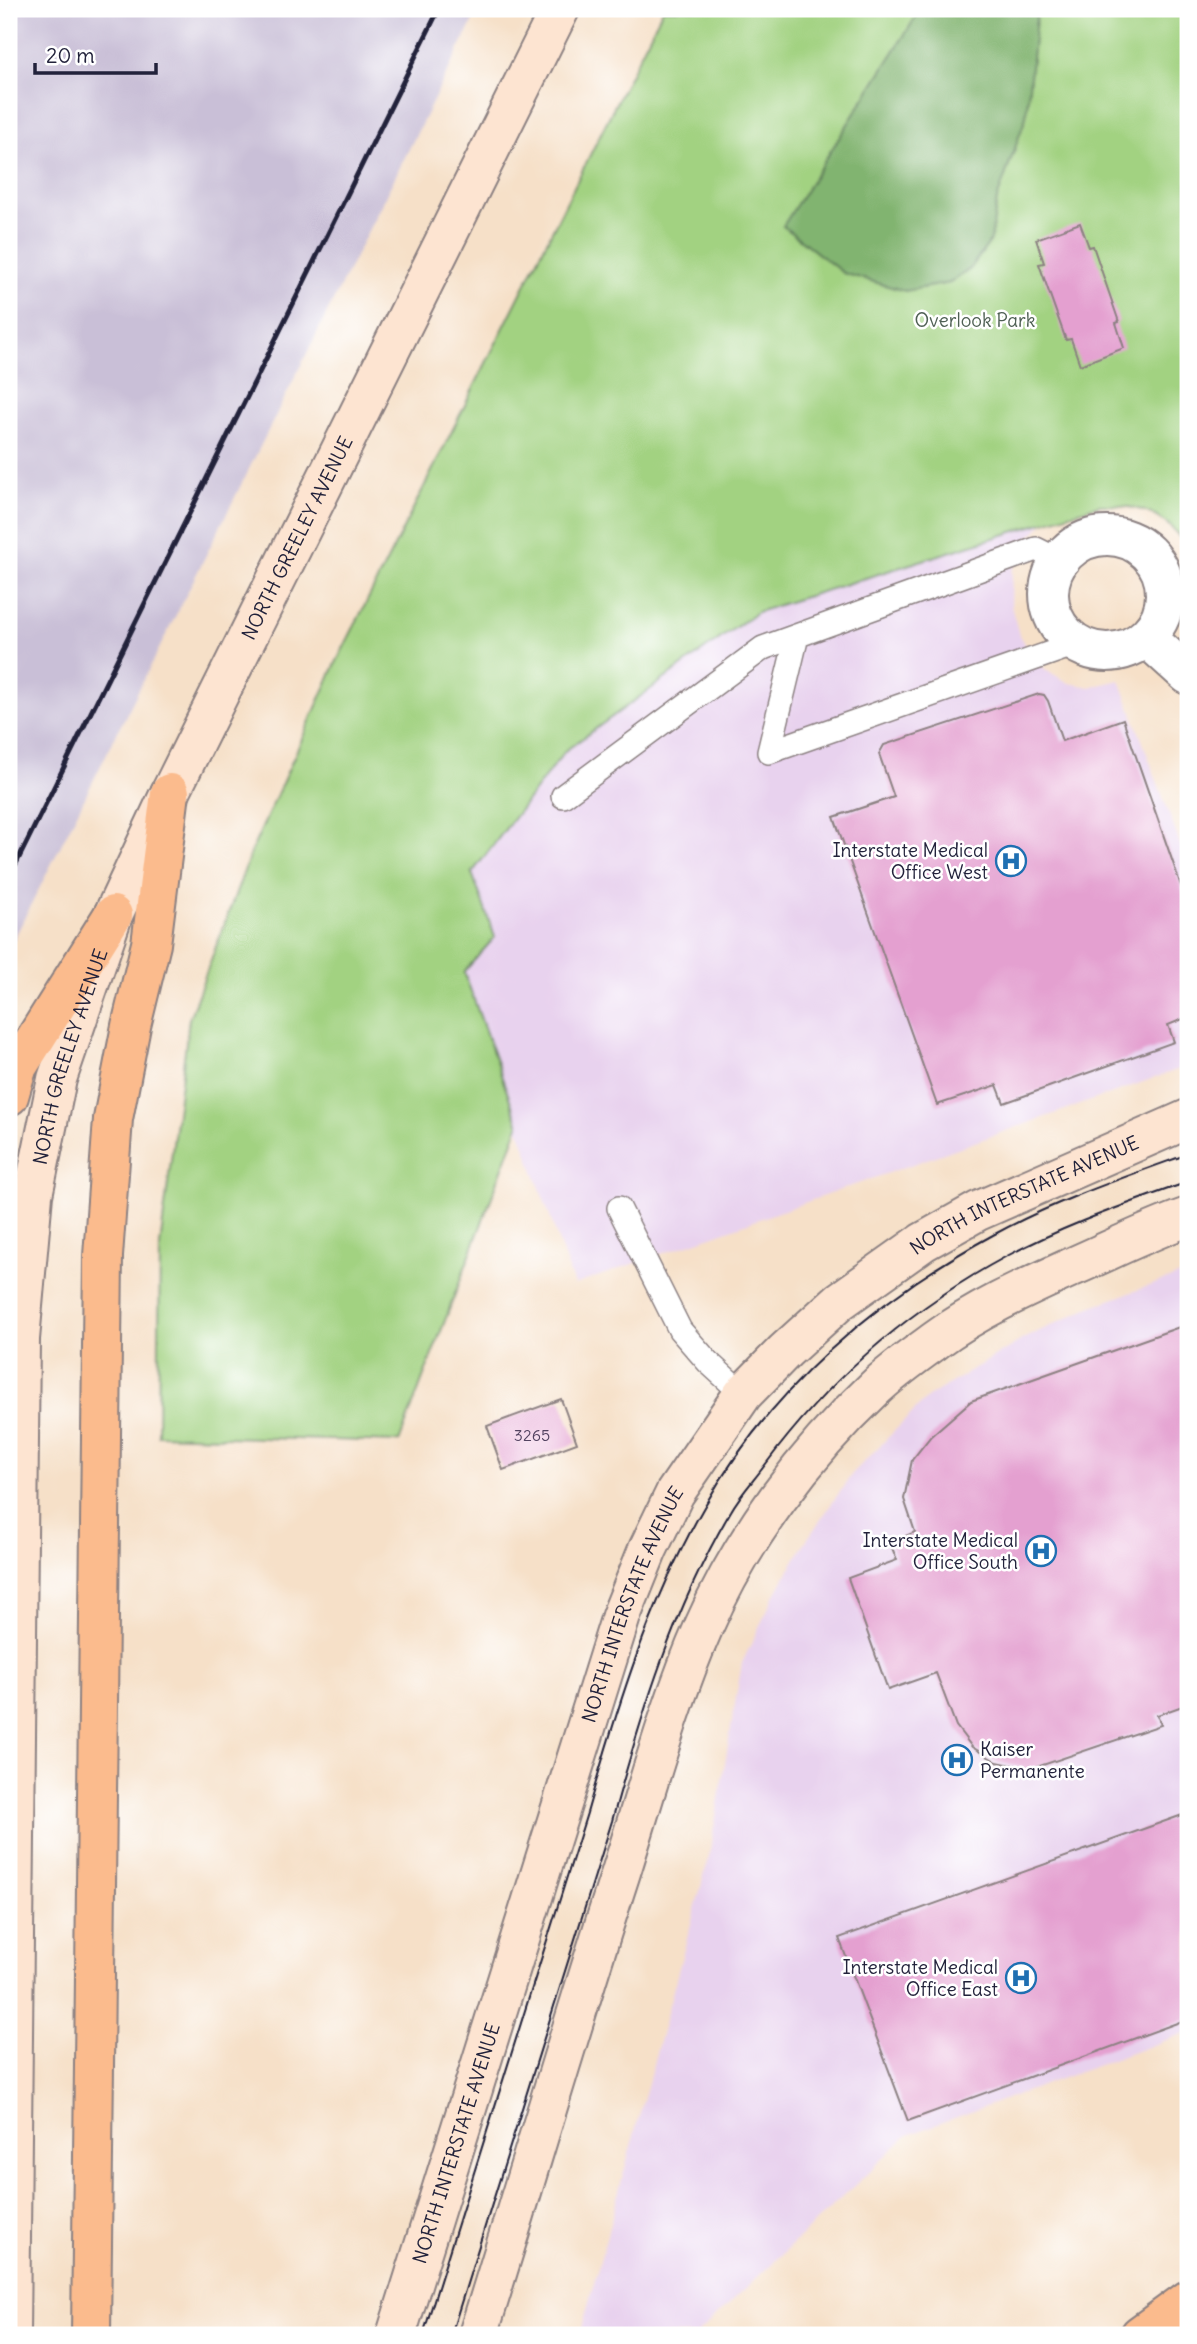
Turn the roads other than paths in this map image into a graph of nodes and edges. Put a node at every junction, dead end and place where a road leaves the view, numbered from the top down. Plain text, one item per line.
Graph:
1 (560, 9) edge
2 (1058, 560) junction
3 (797, 636) junction
4 (1146, 637) junction
5 (1076, 644) junction
6 (1188, 675) edge
7 (170, 793) junction
8 (563, 796) dead end
9 (113, 915) junction
10 (9, 1096) edge
11 (1188, 1119) edge
12 (619, 1208) dead end
13 (1188, 1217) edge
14 (743, 1394) junction
15 (1188, 2300) edge
16 (9, 2335) edge
17 (91, 2335) edge
18 (396, 2335) edge
19 (478, 2335) edge
20 (1140, 2335) edge

1 - 7 street, NORTH GREELEY AVENUE
2 - 3 lane
2 - 4 street
2 - 5 street
3 - 5 lane
3 - 8 lane
4 - 5 street
4 - 6 street
7 - 9 street, NORTH GREELEY AVENUE
7 - 17 highway
9 - 10 highway
9 - 16 street, NORTH GREELEY AVENUE
11 - 14 street, NORTH INTERSTATE AVENUE
12 - 14 lane
13 - 19 street
14 - 18 street, NORTH INTERSTATE AVENUE
15 - 20 highway

